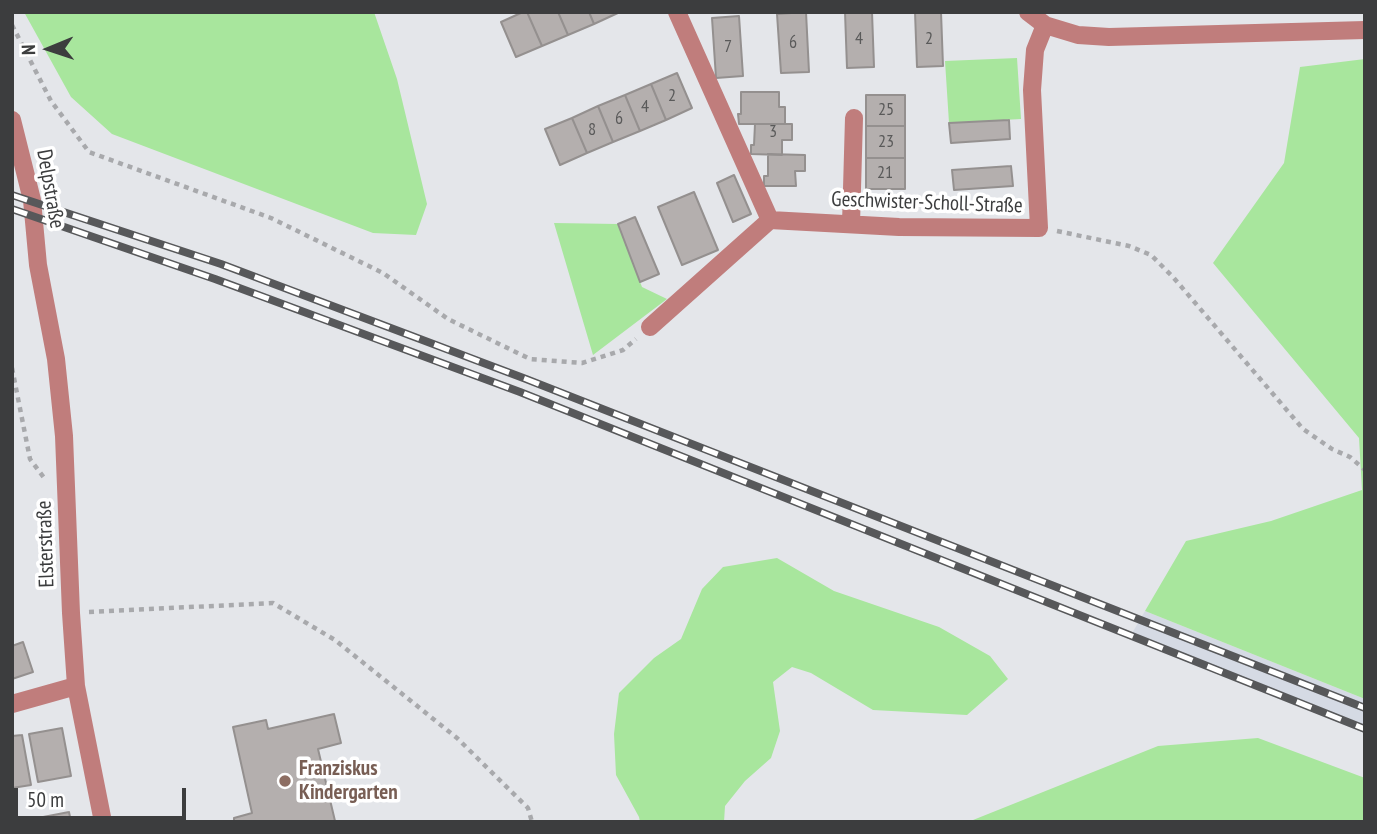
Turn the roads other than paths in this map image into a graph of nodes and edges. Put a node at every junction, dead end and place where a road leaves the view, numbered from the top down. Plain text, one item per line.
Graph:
1 (677, 12) edge
2 (1028, 12) edge
3 (1045, 25) junction
4 (1358, 30) edge
5 (854, 118) dead end
6 (12, 120) edge
7 (770, 220) junction
8 (851, 224) junction
9 (38, 265) joint
10 (650, 327) road end
11 (76, 686) junction
12 (12, 704) edge
13 (103, 822) edge

1 - 7 street
2 - 3 street
3 - 4 street
3 - 8 street, Geschwister-Scholl-Straße
5 - 8 street
6 - 9 street, Delpstraße
7 - 8 street, Geschwister-Scholl-Straße
7 - 10 street
9 - 11 street, Elsterstraße
11 - 12 street
11 - 13 street, Elsterstraße

